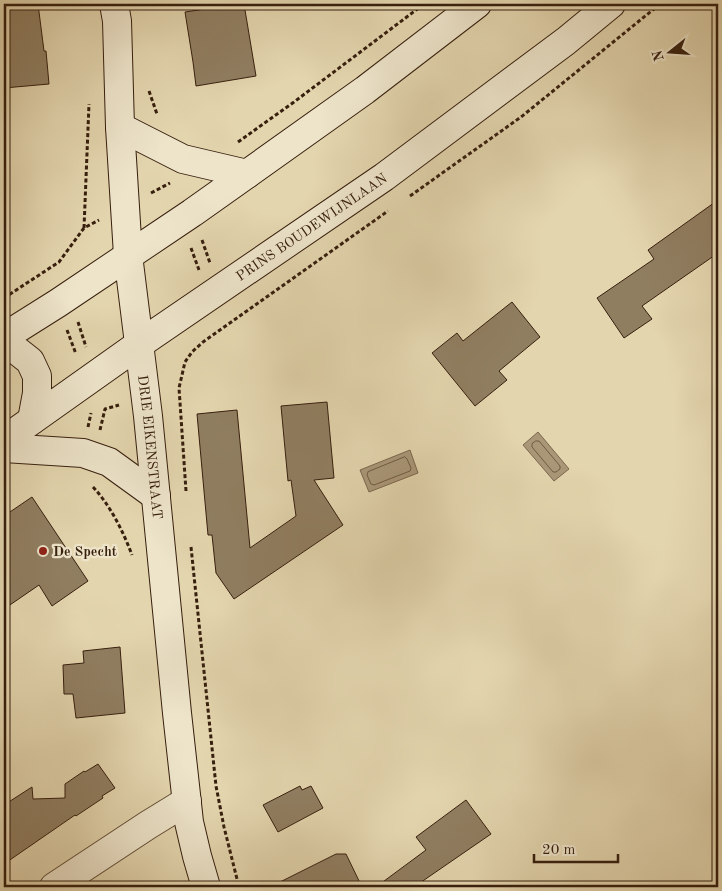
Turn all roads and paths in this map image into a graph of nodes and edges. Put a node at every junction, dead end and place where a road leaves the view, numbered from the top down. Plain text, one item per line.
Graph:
1 (114, 4) edge
2 (424, 4) edge
3 (477, 4) edge
4 (611, 4) edge
5 (147, 86) dead end
6 (89, 101) dead end
7 (160, 121) dead end
8 (120, 127) junction
9 (238, 142) dead end
10 (247, 174) junction
11 (186, 216) junction
12 (84, 228) dead end
13 (128, 255) junction
14 (214, 293) junction
15 (70, 294) junction
16 (4, 298) edge
17 (220, 329) junction
18 (4, 337) edge
19 (138, 345) junction
20 (4, 346) edge
21 (95, 375) junction
22 (105, 409) dead end
23 (32, 420) junction
24 (4, 440) edge
25 (4, 448) edge
26 (91, 485) dead end
27 (186, 491) dead end
28 (156, 496) junction
29 (191, 539) dead end
30 (134, 562) dead end
31 (187, 801) junction
32 (54, 887) edge
33 (206, 887) edge
34 (239, 887) edge

1 - 8 main road, DRIE EIKENSTRAAT
2 - 9 path
3 - 10 main road
4 - 14 main road, PRINS BOUDEWIJNLAAN
5 - 7 path
6 - 12 path
8 - 10 main road
8 - 13 main road, DRIE EIKENSTRAAT
10 - 11 main road
11 - 13 main road
11 - 14 path
11 - 14 path
13 - 15 main road
13 - 19 main road, DRIE EIKENSTRAAT
14 - 17 path
14 - 17 path
14 - 19 main road, PRINS BOUDEWIJNLAAN
15 - 16 path
15 - 18 main road
15 - 21 path
17 - 27 path
19 - 21 main road, PRINS BOUDEWIJNLAAN
19 - 28 main road, DRIE EIKENSTRAAT
20 - 23 main road
21 - 22 path
21 - 23 main road, PRINS BOUDEWIJNLAAN
23 - 24 main road, PRINS BOUDEWIJNLAAN
25 - 28 main road
26 - 30 path
28 - 31 main road, DRIE EIKENSTRAAT
29 - 34 path
31 - 32 main road
31 - 33 main road, DRIE EIKENSTRAAT

